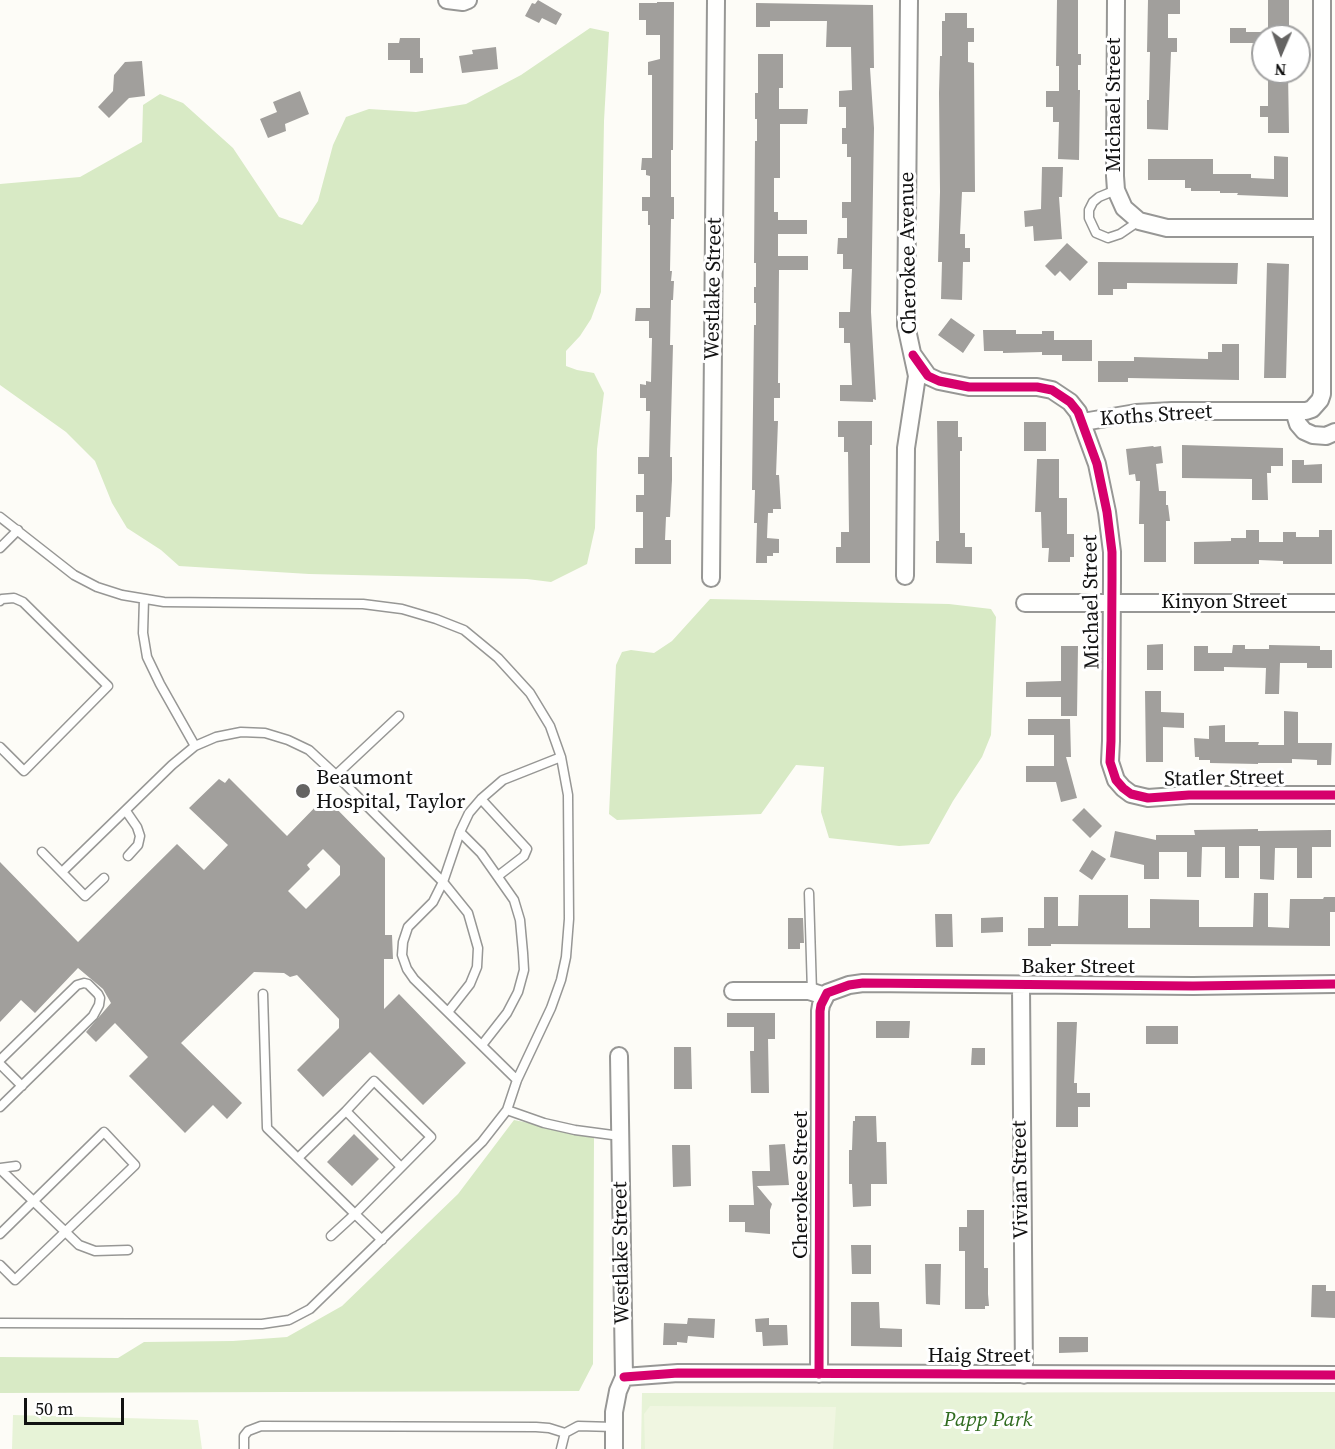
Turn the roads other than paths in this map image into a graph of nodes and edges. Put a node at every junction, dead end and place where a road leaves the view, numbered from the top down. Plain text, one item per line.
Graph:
1 (447, 0) edge
2 (468, 0) edge
3 (717, 0) edge
4 (1116, 0) edge
5 (1322, 0) edge
6 (912, 2) edge
7 (1116, 190) junction
8 (1139, 221) junction
9 (1321, 228) junction
10 (913, 355) junction
11 (1328, 392) edge
12 (1294, 411) junction
13 (1083, 422) junction
14 (1335, 432) edge
15 (0, 517) edge
16 (18, 530) junction
17 (0, 548) edge
18 (905, 576) dead end
19 (711, 578) dead end
20 (144, 599) junction
21 (0, 601) edge
22 (1025, 603) dead end
23 (1112, 603) junction
24 (1335, 603) edge
25 (399, 716) dead end
26 (195, 746) junction
27 (0, 747) edge
28 (561, 757) junction
29 (336, 775) junction
30 (1119, 784) joint
31 (1335, 795) edge
32 (481, 799) junction
33 (126, 811) junction
34 (460, 832) junction
35 (42, 852) dead end
36 (128, 856) dead end
37 (62, 872) junction
38 (498, 876) junction
39 (104, 878) dead end
40 (443, 882) junction
41 (809, 893) dead end
42 (1335, 984) edge
43 (1021, 986) junction
44 (733, 991) dead end
45 (263, 993) dead end
46 (818, 994) junction
47 (448, 1012) junction
48 (482, 1045) junction
49 (618, 1056) dead end
50 (0, 1062) edge
51 (517, 1080) junction
52 (22, 1086) junction
53 (0, 1107) edge
54 (507, 1110) junction
55 (346, 1111) junction
56 (620, 1136) junction
57 (298, 1158) junction
58 (16, 1166) dead end
59 (401, 1167) junction
60 (0, 1169) edge
61 (34, 1200) junction
62 (355, 1214) junction
63 (65, 1230) junction
64 (0, 1234) edge
65 (331, 1236) dead end
66 (382, 1240) junction
67 (128, 1250) dead end
68 (0, 1265) edge
69 (0, 1323) edge
70 (819, 1374) junction
71 (1023, 1375) junction
72 (1335, 1375) edge
73 (624, 1377) junction
74 (614, 1427) junction
75 (565, 1433) junction
76 (244, 1449) edge
77 (561, 1449) edge
78 (614, 1449) edge

1 - 2 street
3 - 19 street, Westlake Street
4 - 7 street, Michael Street
5 - 9 street
6 - 10 street, Cherokee Avenue
7 - 8 street, Michael Street
7 - 8 lane
8 - 9 street
9 - 11 street
10 - 13 street, Koths Street
10 - 18 street, Cherokee Avenue
11 - 12 street, Koths Street
12 - 13 street, Koths Street
12 - 14 street
13 - 23 street, Michael Street
15 - 16 lane
16 - 17 lane
16 - 20 lane
20 - 26 lane
20 - 28 lane
21 - 27 lane
22 - 23 street, Kinyon Street
23 - 24 street, Kinyon Street
23 - 30 street, Michael Street
25 - 29 lane
26 - 29 lane
26 - 33 lane
28 - 32 lane
28 - 51 lane
29 - 40 lane
30 - 31 street, Statler Street
32 - 34 lane
32 - 38 lane
33 - 36 lane
33 - 37 lane
34 - 38 lane
34 - 40 lane
35 - 37 lane
37 - 39 lane
38 - 48 lane
40 - 47 lane
40 - 47 lane
41 - 46 lane
42 - 43 street, Baker Street
43 - 46 street, Baker Street
43 - 71 street, Vivian Street
44 - 46 street, Baker Street
45 - 57 lane
46 - 70 street, Cherokee Street
47 - 48 lane
48 - 51 lane
49 - 56 street, Westlake Street
50 - 52 lane
50 - 52 lane
51 - 54 lane
52 - 53 lane
54 - 56 lane
54 - 66 lane
55 - 57 lane
55 - 59 lane
55 - 59 lane
56 - 73 street, Westlake Street
57 - 62 lane
58 - 60 lane
59 - 62 lane
60 - 61 lane
61 - 63 lane
61 - 63 lane
61 - 64 lane
62 - 65 lane
62 - 66 lane
63 - 67 lane
63 - 68 lane
66 - 69 lane
70 - 71 street, Haig Street
70 - 73 street, Haig Street
71 - 72 street, Haig Street
73 - 74 street, Westlake Street
74 - 75 lane
74 - 78 street, Westlake Street
75 - 76 lane
75 - 77 lane

